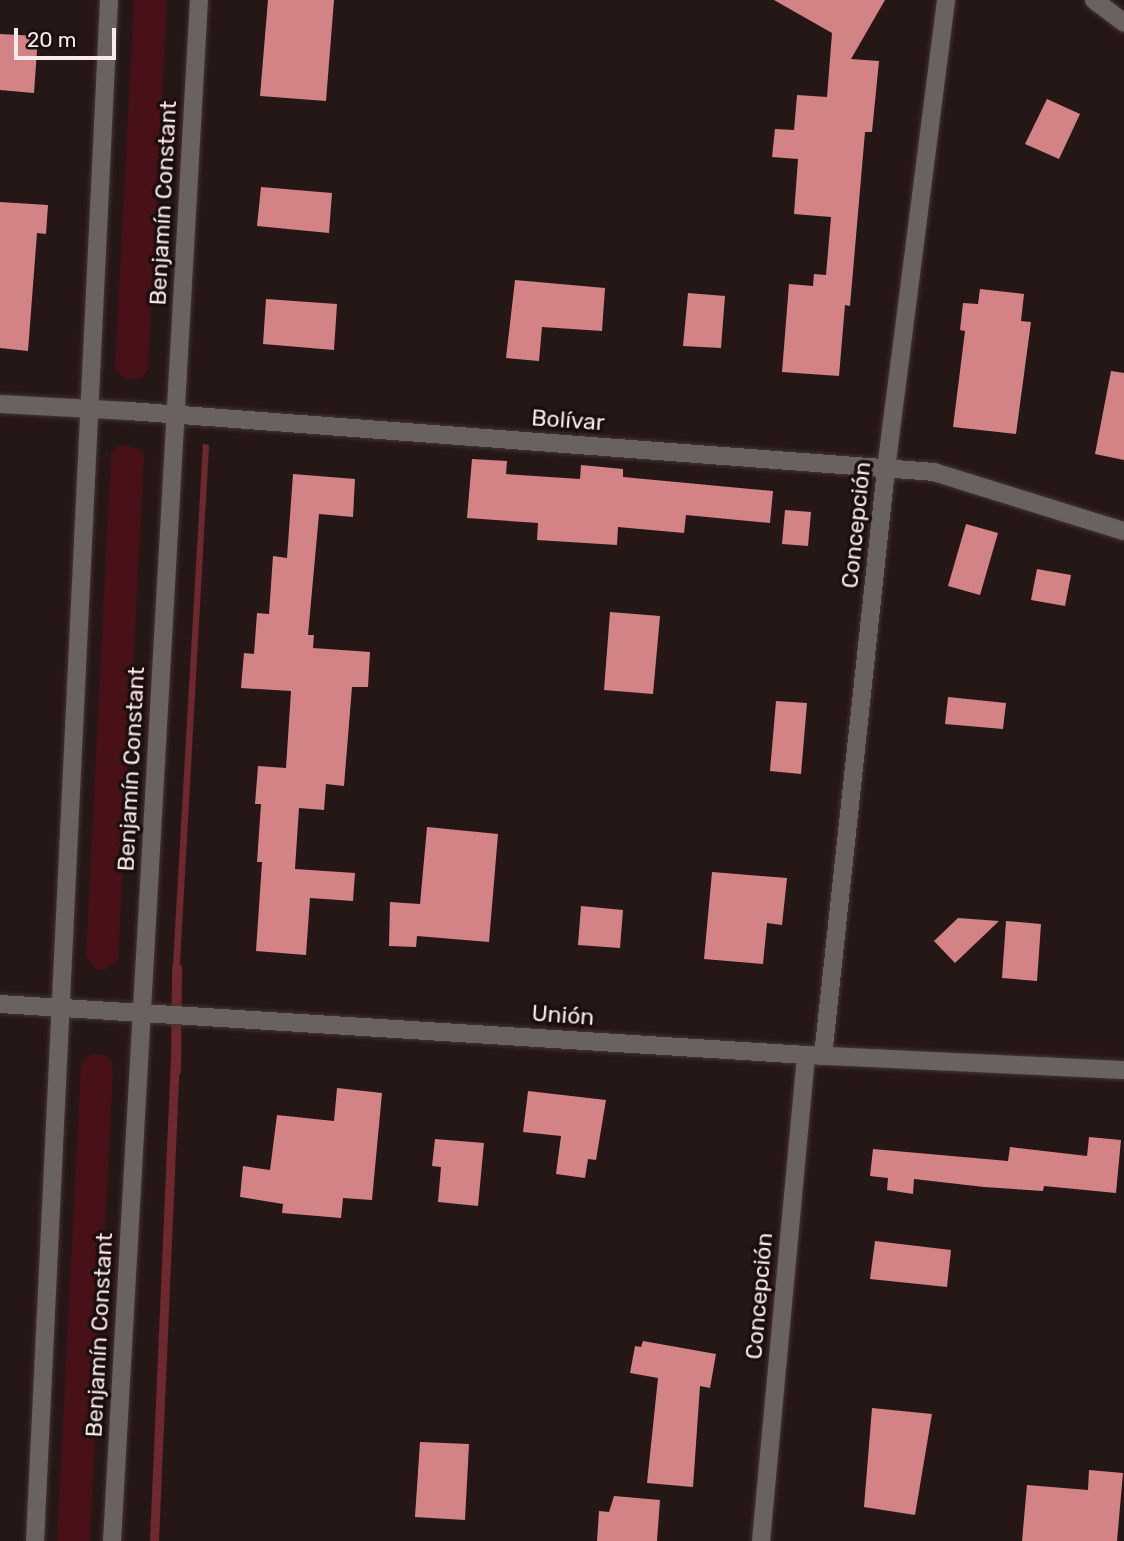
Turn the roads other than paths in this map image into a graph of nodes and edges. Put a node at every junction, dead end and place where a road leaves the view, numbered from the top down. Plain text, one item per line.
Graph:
1 (109, 0) edge
2 (199, 0) edge
3 (946, 0) edge
4 (1094, 0) edge
5 (1124, 23) edge
6 (0, 404) edge
7 (90, 409) junction
8 (175, 414) junction
9 (886, 469) junction
10 (1124, 531) edge
11 (0, 1004) edge
12 (62, 1008) junction
13 (142, 1013) junction
14 (814, 1055) junction
15 (1124, 1070) edge
16 (35, 1541) edge
17 (112, 1541) edge
18 (761, 1541) edge

1 - 7 street
2 - 8 street, Benjamín Constant
3 - 9 street, Concepción
4 - 5 street
6 - 7 street, Bolívar
7 - 8 street, Bolívar
7 - 12 street
8 - 9 street, Bolívar
8 - 13 street, Benjamín Constant
9 - 10 street, Bolívar
9 - 14 street, Concepción
11 - 12 street, Unión
12 - 13 street, Unión
12 - 16 street
13 - 14 street, Unión
13 - 17 street, Benjamín Constant
14 - 15 street, Unión
14 - 18 street, Concepción

